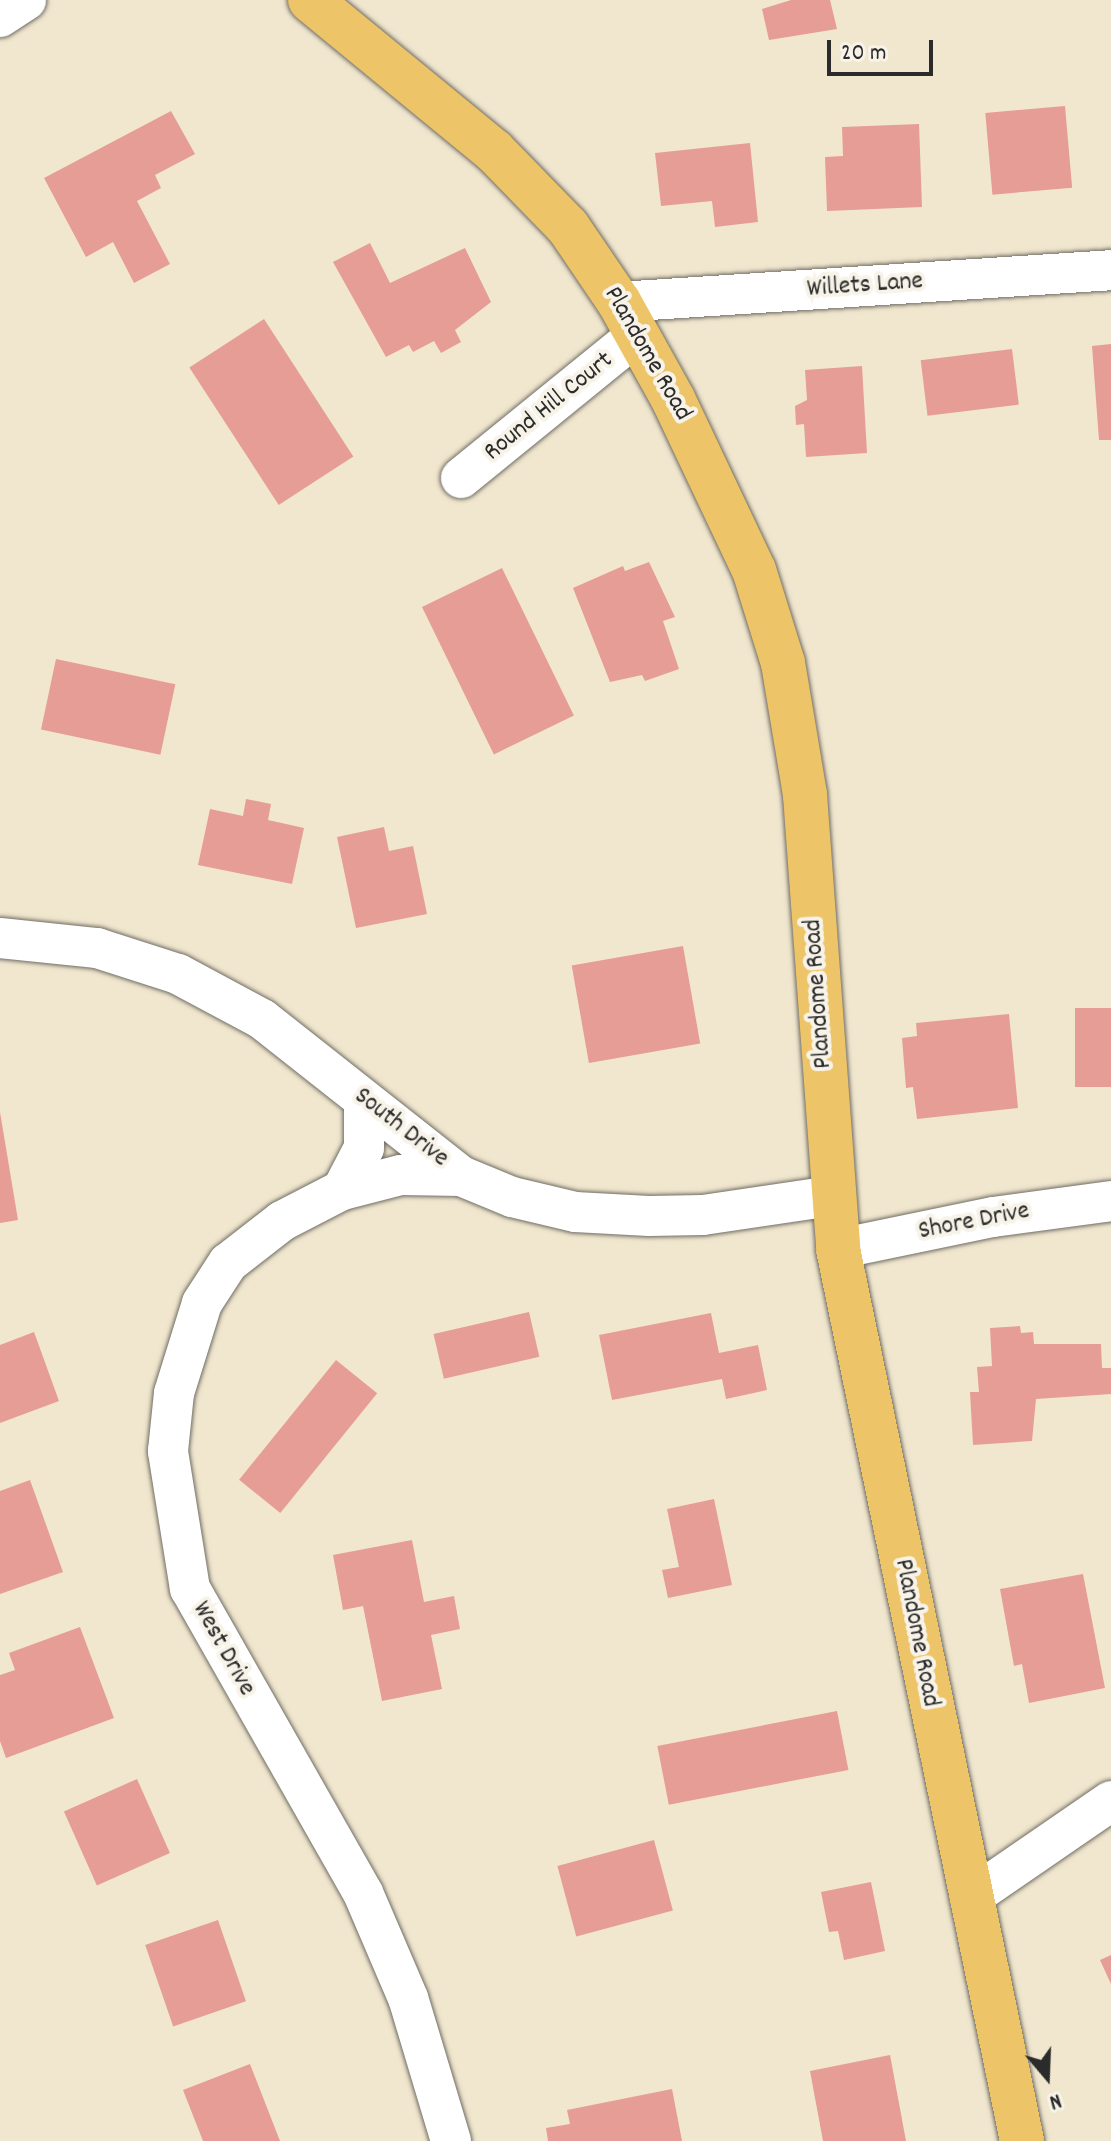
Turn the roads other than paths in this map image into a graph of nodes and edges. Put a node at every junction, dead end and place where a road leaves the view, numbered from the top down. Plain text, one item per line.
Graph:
1 (26, 0) edge
2 (310, 0) edge
3 (0, 17) edge
4 (1111, 270) edge
5 (628, 319) junction
6 (461, 478) dead end
7 (0, 938) edge
8 (364, 1100) junction
9 (461, 1176) junction
10 (342, 1190) junction
11 (832, 1196) junction
12 (1111, 1201) edge
13 (838, 1249) junction
14 (1111, 1801) edge
15 (970, 1898) junction
16 (451, 2141) edge
17 (1022, 2141) edge

1 - 3 street
2 - 5 main road, Plandome Road
4 - 5 street, Willets Lane
5 - 6 street, Round Hill Court
5 - 11 main road, Plandome Road
7 - 8 street, South Drive
8 - 9 street, South Drive
8 - 10 street
9 - 10 street, West Drive
9 - 11 street, South Drive
10 - 16 street, West Drive
11 - 13 main road, Plandome Road
12 - 13 street, Shore Drive
13 - 15 main road, Plandome Road
14 - 15 street
15 - 17 main road, Plandome Road

